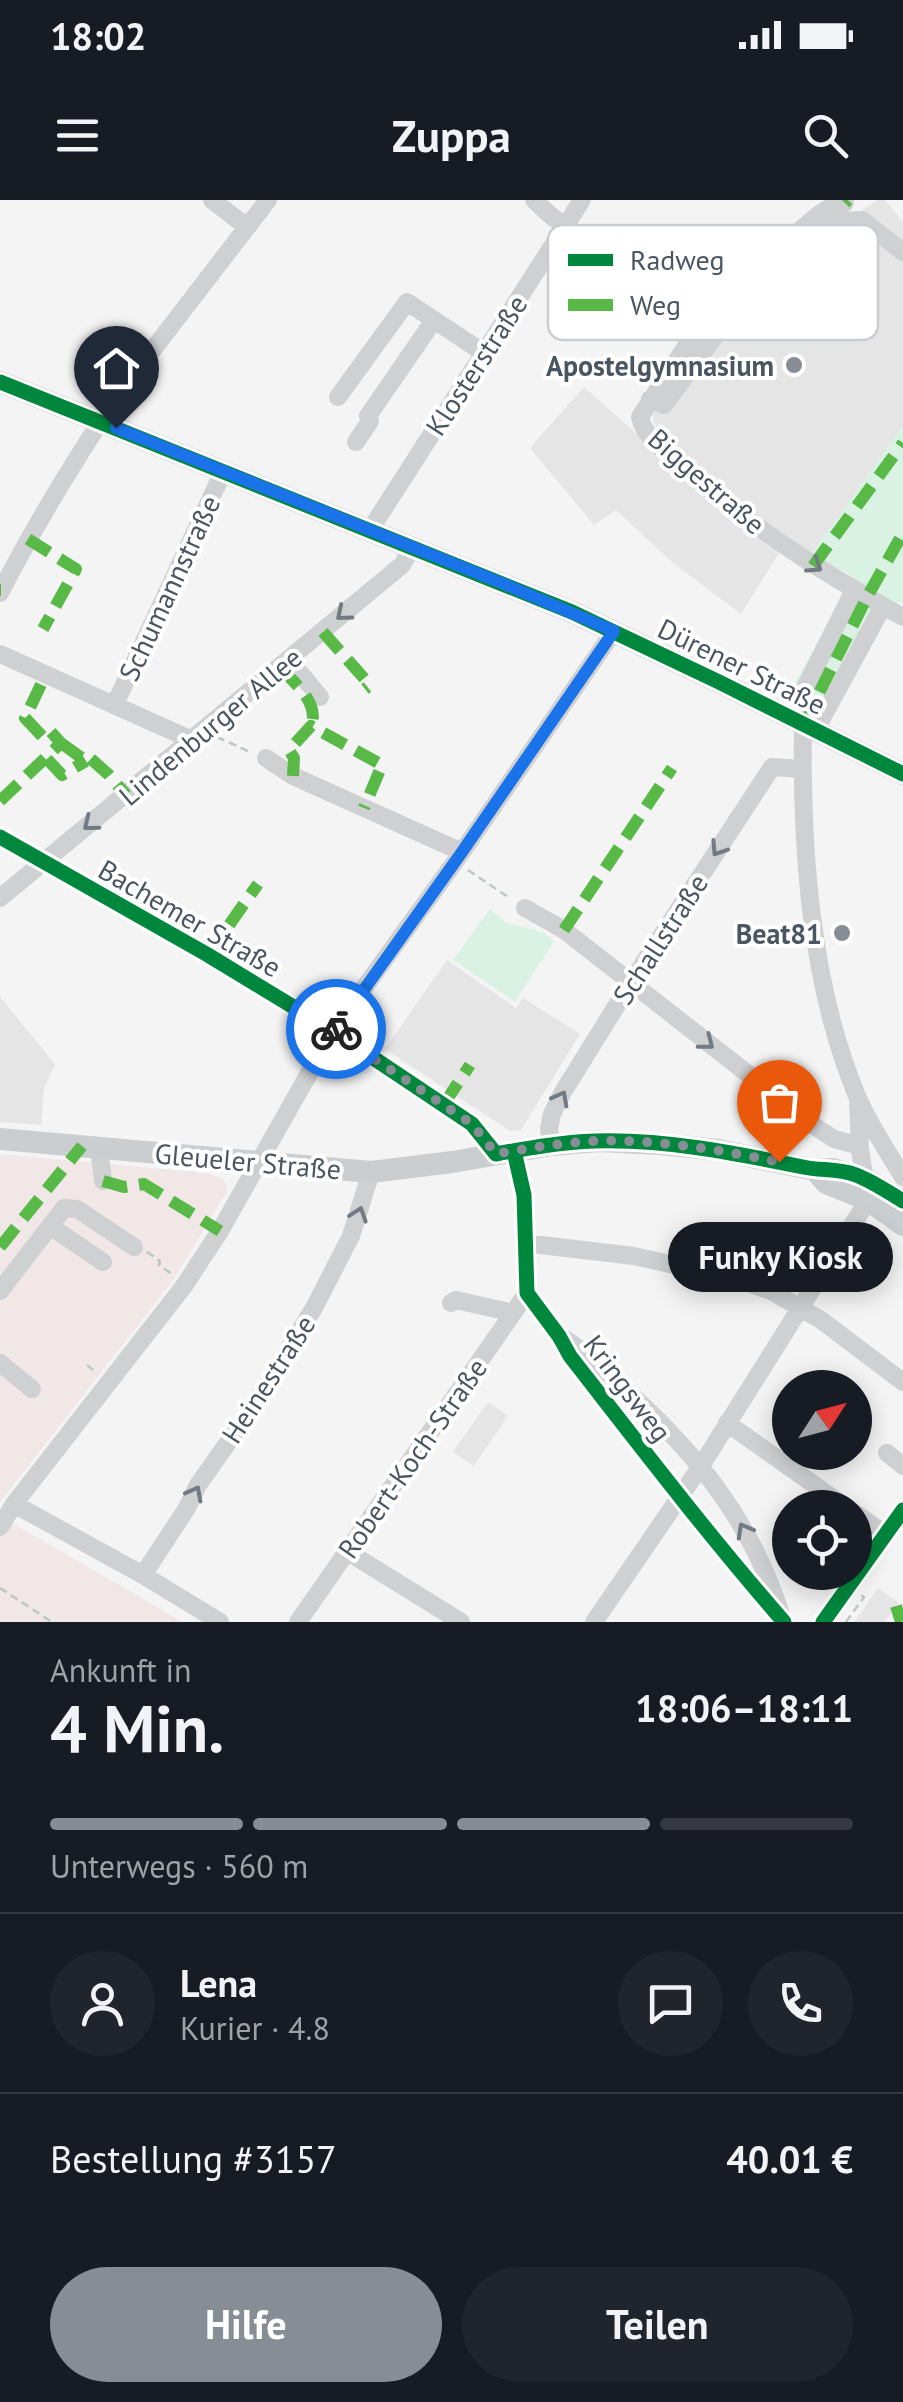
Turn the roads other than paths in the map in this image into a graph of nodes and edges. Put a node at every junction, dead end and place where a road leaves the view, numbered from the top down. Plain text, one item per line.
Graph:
1 (212, 200) edge
2 (268, 200) edge
3 (534, 200) edge
4 (582, 200) edge
5 (845, 203) dead end
6 (565, 225) joint
7 (807, 225) edge
8 (831, 225) edge
9 (868, 225) edge
10 (246, 228) junction
11 (878, 232) edge
12 (548, 252) edge
13 (903, 252) edge
14 (434, 320) junction
15 (690, 340) edge
16 (712, 340) edge
17 (484, 352) junction
18 (0, 382) edge
19 (338, 397) dead end
20 (650, 399) junction
21 (100, 422) junction
22 (356, 442) dead end
23 (223, 472) junction
24 (370, 530) junction
25 (412, 547) junction
26 (854, 590) junction
27 (0, 593) edge
28 (883, 606) junction
29 (903, 616) edge
30 (614, 631) junction
31 (0, 654) edge
32 (289, 660) junction
33 (320, 697) dead end
34 (115, 704) junction
35 (803, 724) junction
36 (198, 734) junction
37 (266, 758) road end
38 (803, 768) junction
39 (903, 774) edge
40 (0, 837) edge
41 (459, 856) junction
42 (43, 862) junction
43 (0, 898) edge
44 (525, 908) road end
45 (630, 984) junction
46 (334, 1032) junction
47 (858, 1098) junction
48 (0, 1139) edge
49 (834, 1139) junction
50 (552, 1144) junction
51 (860, 1146) junction
52 (896, 1146) edge
53 (99, 1147) junction
54 (505, 1152) junction
55 (258, 1163) junction
56 (815, 1170) junction
57 (372, 1172) junction
58 (903, 1177) edge
59 (103, 1181) dead end
60 (866, 1189) junction
61 (903, 1201) edge
62 (903, 1225) edge
63 (50, 1226) junction
64 (524, 1244) junction
65 (137, 1248) road end
66 (102, 1262) dead end
67 (0, 1291) edge
68 (527, 1293) junction
69 (451, 1303) dead end
70 (800, 1307) junction
71 (513, 1313) junction
72 (559, 1336) junction
73 (0, 1363) edge
74 (903, 1382) edge
75 (32, 1389) dead end
76 (727, 1423) junction
77 (886, 1453) dead end
78 (701, 1466) junction
79 (903, 1466) edge
80 (822, 1490) edge
81 (679, 1498) junction
82 (7, 1505) edge
83 (903, 1510) edge
84 (872, 1525) edge
85 (0, 1526) edge
86 (886, 1535) junction
87 (348, 1552) junction
88 (143, 1575) junction
89 (778, 1620) edge
90 (220, 1622) edge
91 (298, 1622) edge
92 (461, 1622) edge
93 (594, 1622) edge
94 (823, 1622) edge

1 - 10 street
2 - 10 street
3 - 6 street
4 - 6 street, Klosterstraße
5 - 7 street, Biggestraße
8 - 9 street
10 - 21 street
11 - 13 street
12 - 17 street, Klosterstraße
14 - 17 street
14 - 19 street
14 - 22 street
15 - 20 street, Biggestraße
16 - 20 street
17 - 24 street, Klosterstraße
18 - 21 main road, Dürener Straße
20 -> 26 street, Biggestraße
21 - 23 main road, Dürener Straße
21 - 27 street
23 - 24 main road, Dürener Straße
23 - 34 street, Schumannstraße
24 - 25 main road, Dürener Straße
25 - 30 main road, Dürener Straße
25 -> 32 street, Lindenburger Allee
26 - 28 street, Biggestraße
26 - 35 street
28 - 29 street, Biggestraße
28 - 35 street
30 - 35 main road, Dürener Straße
30 - 41 street
31 - 34 street
32 - 33 street
32 - 36 street, Lindenburger Allee
34 - 36 street
35 - 38 street
35 - 39 main road, Dürener Straße
36 -> 42 street, Lindenburger Allee
37 - 41 street
38 -> 45 street, Schallstraße
38 - 47 street
40 - 42 street, Bachemer Straße
41 - 46 street
42 - 43 street, Lindenburger Allee
42 - 46 street, Bachemer Straße
44 - 45 street
45 -> 49 street
50 -> 45 street, Schallstraße
46 - 54 street, Bachemer Straße
46 - 55 street
47 - 51 street
47 - 52 street
48 - 53 main road, Gleueler Straße
49 - 51 street
49 - 56 street
50 - 54 main road
50 - 56 main road
51 - 60 street
52 - 58 street
53 - 55 main road, Gleueler Straße
53 - 59 street
54 - 57 main road, Gleueler Straße
54 - 64 street
55 - 57 main road, Gleueler Straße
55 - 82 street
56 - 60 main road
88 -> 57 street, Heinestraße
60 - 61 main road
60 - 62 main road
60 - 70 street
63 - 65 street
63 - 66 street
63 - 67 street
64 - 68 street
64 - 70 street
68 - 71 street, Robert-Koch-Straße
68 - 72 street, Kringsweg
69 - 71 street
70 - 74 street
70 - 76 street
71 - 87 street, Robert-Koch-Straße
72 - 78 street, Kringsweg
72 - 81 street, Kringsweg
73 - 75 street
76 - 78 street
76 - 80 street
77 - 79 street
78 - 81 street
89 -> 78 street, Kringsweg
81 - 89 street, Kringsweg
81 - 93 street
82 - 85 street
82 - 88 street
83 - 86 street
84 - 86 street
86 - 94 street
87 - 91 street, Robert-Koch-Straße
87 - 92 street
88 - 90 street

